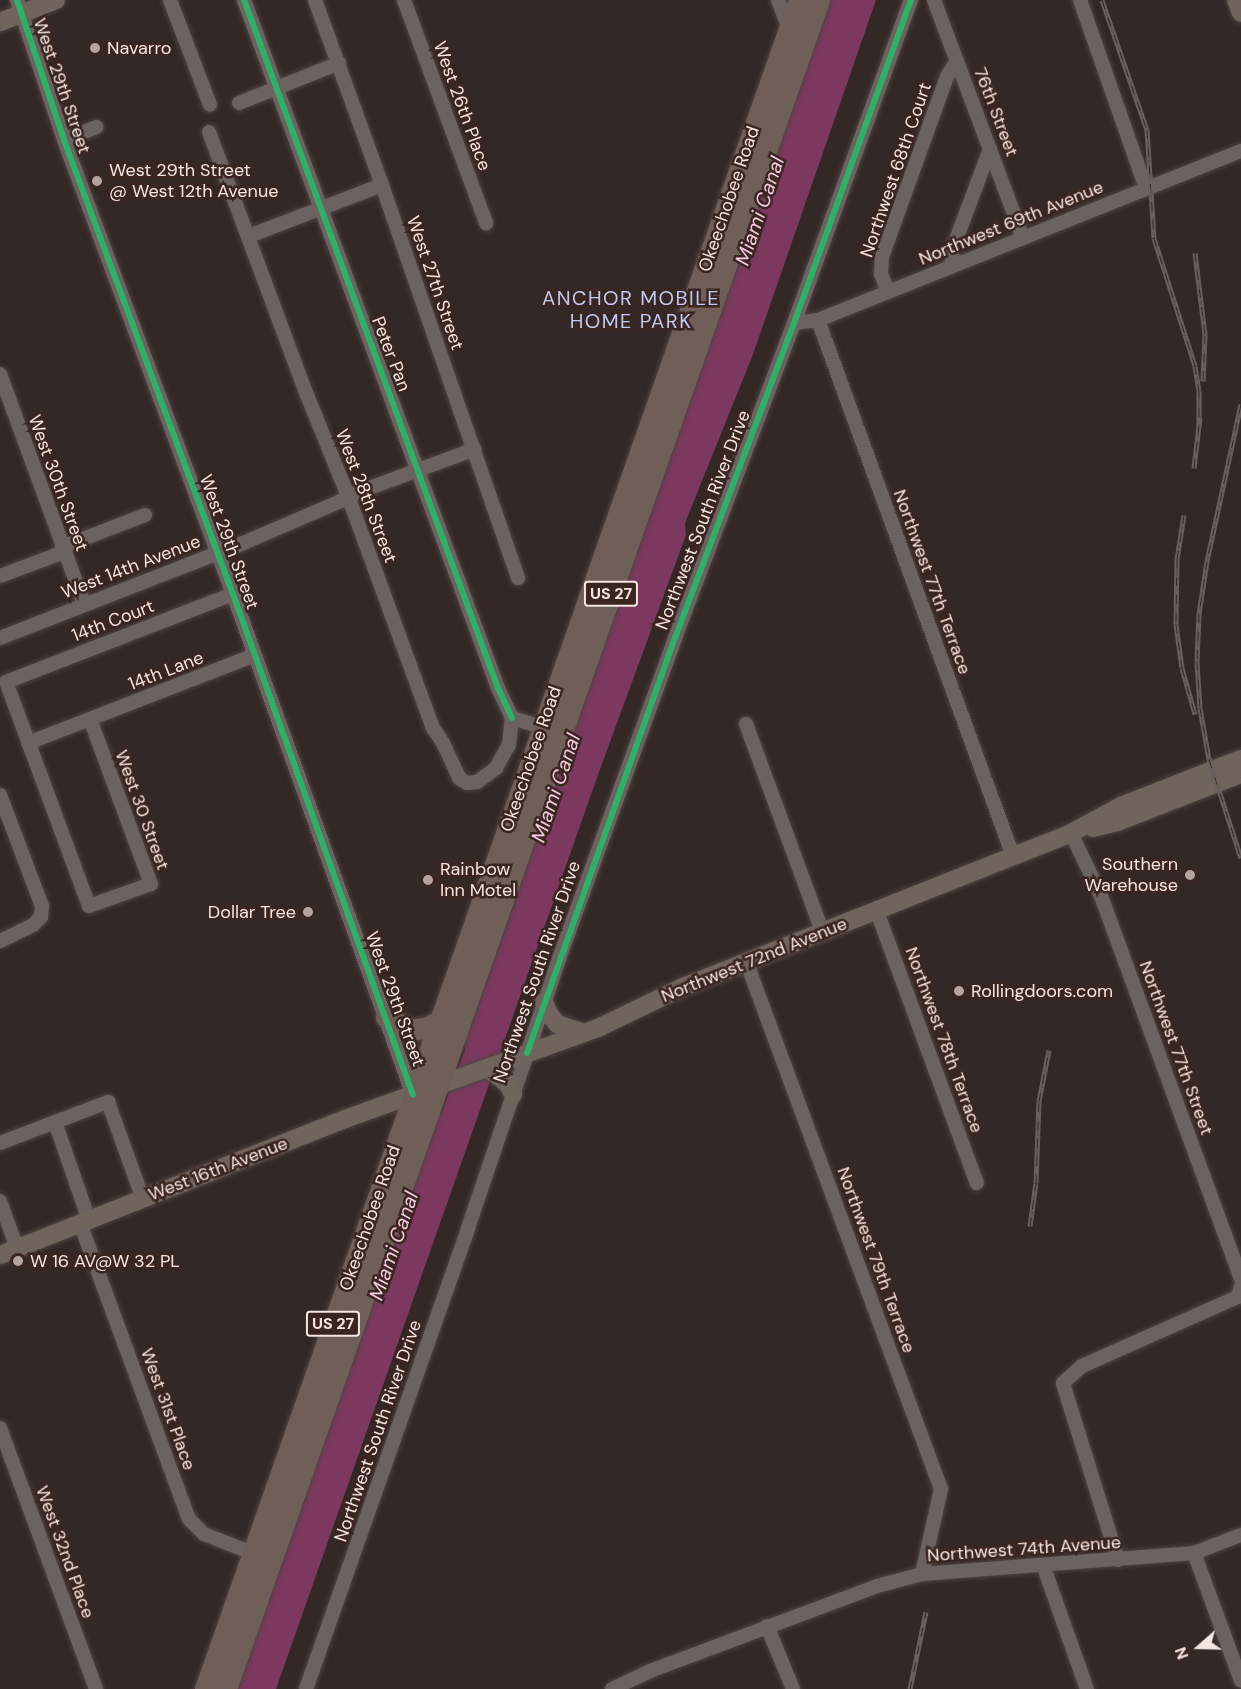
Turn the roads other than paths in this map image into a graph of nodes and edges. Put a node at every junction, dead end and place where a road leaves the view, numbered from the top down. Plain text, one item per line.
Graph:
1 (56, 0) edge
2 (170, 0) edge
3 (244, 0) edge
4 (315, 0) edge
5 (404, 0) edge
6 (778, 0) edge
7 (799, 0) edge
8 (819, 0) edge
9 (911, 0) edge
10 (934, 0) edge
11 (1080, 0) edge
12 (1236, 0) edge
13 (19, 7) edge
14 (1241, 13) edge
15 (0, 21) edge
16 (789, 29) junction
17 (957, 62) junction
18 (339, 63) junction
19 (793, 76) junction
20 (278, 87) junction
21 (239, 103) dead end
22 (210, 105) dead end
23 (96, 127) dead end
24 (209, 132) dead end
25 (64, 140) junction
26 (990, 149) junction
27 (1241, 151) edge
28 (382, 185) junction
29 (1146, 188) junction
30 (321, 209) junction
31 (486, 224) dead end
32 (249, 236) junction
33 (1023, 238) junction
34 (951, 267) junction
35 (888, 292) junction
36 (818, 320) junction
37 (794, 323) junction
38 (0, 374) edge
39 (475, 449) junction
40 (419, 470) junction
41 (348, 496) junction
42 (145, 515) dead end
43 (63, 549) junction
44 (217, 553) junction
45 (0, 576) edge
46 (518, 578) dead end
47 (232, 594) junction
48 (84, 604) junction
49 (1, 634) edge
50 (255, 655) junction
51 (512, 718) junction
52 (90, 720) junction
53 (746, 724) dead end
54 (542, 727) junction
55 (28, 743) junction
56 (1241, 759) edge
57 (1241, 774) edge
58 (0, 795) edge
59 (1071, 833) junction
60 (1013, 856) junction
61 (876, 909) junction
62 (822, 931) junction
63 (0, 941) edge
64 (746, 961) junction
65 (544, 1002) junction
66 (386, 1017) junction
67 (440, 1020) junction
68 (584, 1033) junction
69 (527, 1053) junction
70 (494, 1065) junction
71 (444, 1084) junction
72 (510, 1088) junction
73 (413, 1095) junction
74 (55, 1122) junction
75 (0, 1143) edge
76 (977, 1184) dead end
77 (142, 1199) junction
78 (0, 1201) edge
79 (84, 1222) junction
80 (18, 1248) junction
81 (0, 1255) edge
82 (1241, 1278) edge
83 (1241, 1286) edge
84 (0, 1428) edge
85 (1241, 1535) edge
86 (1194, 1553) junction
87 (262, 1557) junction
88 (1118, 1560) junction
89 (1043, 1565) junction
90 (922, 1574) junction
91 (767, 1626) junction
92 (1241, 1681) edge
93 (96, 1689) edge
94 (205, 1689) edge
95 (226, 1689) edge
96 (306, 1689) edge
97 (612, 1689) edge
98 (793, 1689) edge
99 (1087, 1689) edge

1 - 13 main road
2 - 22 street
3 - 20 street, Peter Pan
4 - 18 street, West 27th Street
5 - 31 street, West 26th Place
6 - 16 street
7 - 16 highway, Okeechobee Road / US 27
8 - 19 highway, Okeechobee Road / US 27
9 - 37 street, Northwest South River Drive
10 - 17 street, 76th Street
11 - 29 street
12 - 14 main road
13 - 15 main road
13 - 25 street, West 29th Street
16 - 19 highway
16 - 54 highway, Okeechobee Road / US 27
17 - 26 street, 76th Street
17 - 35 street, Northwest 68th Court
18 - 20 street
18 - 28 street, West 27th Street
19 - 71 highway, Okeechobee Road / US 27
20 - 21 street
20 - 30 street, Peter Pan
23 - 25 street
24 - 32 street, West 28th Street
25 - 44 street, West 29th Street
26 - 33 street, 76th Street
26 - 34 street
27 - 29 street, Northwest 69th Avenue
28 - 30 street
28 - 39 street, West 27th Street
29 - 33 street, Northwest 69th Avenue
30 - 32 street
30 - 40 street, Peter Pan
32 - 41 street, West 28th Street
33 - 34 street, Northwest 69th Avenue
34 - 35 street, Northwest 69th Avenue
35 - 36 street, Northwest 69th Avenue
36 - 37 street, Northwest 69th Avenue
36 - 60 street, Northwest 77th Terrace
37 - 65 street, Northwest South River Drive
38 - 43 street, West 30th Street
39 - 40 street, West 14th Avenue
39 - 46 street, West 27th Street
40 - 41 street, West 14th Avenue
40 - 51 street, Peter Pan
41 - 44 street, West 14th Avenue
41 - 51 street, West 28th Street
42 - 43 street
43 - 45 street
43 - 48 street, West 30th Street
44 - 47 street, West 29th Street
44 - 48 street, West 14th Avenue
47 - 50 street, West 29th Street
47 - 55 street, 14th Court
48 - 49 street, West 14th Avenue
50 - 52 street, 14th Lane
50 - 66 street, West 29th Street
51 - 54 street
52 - 55 street, 14th Lane
52 - 55 street, West 30 Street
53 - 62 street
54 - 67 highway, Okeechobee Road / US 27
56 - 59 main road, Northwest 72nd Avenue
57 - 59 main road, Northwest 72nd Avenue
58 - 63 street
59 - 60 main road, Northwest 72nd Avenue
59 - 82 street, Northwest 77th Street
60 - 61 main road, Northwest 72nd Avenue
61 - 62 main road, Northwest 72nd Avenue
61 - 76 street, Northwest 78th Terrace
62 - 64 main road, Northwest 72nd Avenue
64 - 68 main road, Northwest 72nd Avenue
64 - 90 street, Northwest 79th Terrace
65 - 68 main road
65 - 69 street, Northwest South River Drive
66 - 67 highway
66 - 73 street, West 29th Street
67 - 73 highway, Okeechobee Road / US 27
68 - 69 main road, Northwest 72nd Avenue
69 - 70 main road, Northwest 72nd Avenue
69 - 72 street, Northwest South River Drive
70 - 71 main road, Northwest 72nd Avenue
70 - 72 main road
71 - 73 main road, West 16th Avenue
71 - 87 highway, Okeechobee Road / US 27
72 - 96 street, Northwest South River Drive
73 - 77 main road, West 16th Avenue
73 - 87 highway, Okeechobee Road / US 27
74 - 75 street
74 - 77 street
74 - 79 street, West 31st Place
77 - 79 main road, West 16th Avenue
78 - 80 street
79 - 80 main road, West 16th Avenue
79 - 87 street, West 31st Place
80 - 81 main road, West 16th Avenue
83 - 88 street
84 - 93 street, West 32nd Place
85 - 86 street, Northwest 74th Avenue
86 - 88 street, Northwest 74th Avenue
86 - 92 street
87 - 94 highway, Okeechobee Road / US 27
87 - 95 highway, Okeechobee Road / US 27
88 - 89 street, Northwest 74th Avenue
89 - 90 street, Northwest 74th Avenue
89 - 99 street
90 - 91 street, Northwest 74th Avenue
91 - 97 street, Northwest 74th Avenue
91 - 98 street

